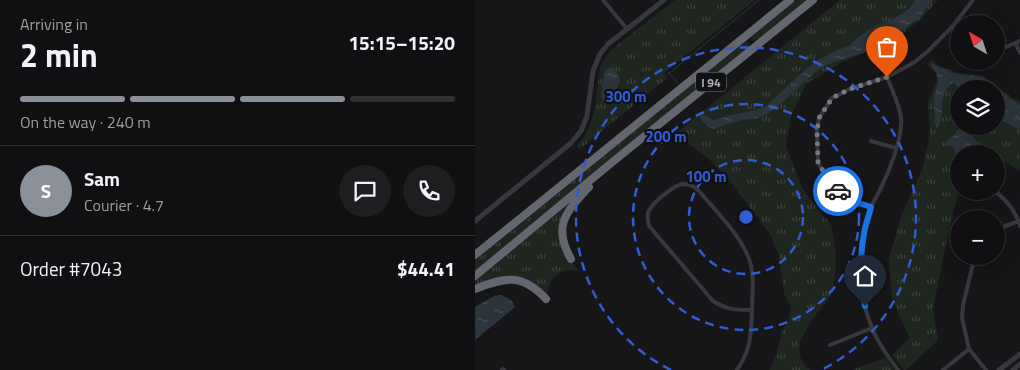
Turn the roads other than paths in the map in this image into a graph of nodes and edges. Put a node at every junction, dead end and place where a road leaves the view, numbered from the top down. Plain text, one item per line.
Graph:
1 (603, 0) edge
2 (664, 0) edge
3 (790, 0) edge
4 (813, 0) edge
5 (973, 0) edge
6 (961, 15) edge
7 (950, 29) edge
8 (627, 30) junction
9 (1018, 42) edge
10 (1005, 47) edge
11 (1020, 53) edge
12 (887, 77) junction
13 (871, 141) dead end
14 (897, 148) junction
15 (610, 164) junction
16 (1005, 199) edge
17 (871, 207) junction
18 (475, 222) edge
19 (1019, 224) edge
20 (1005, 226) edge
21 (475, 255) edge
22 (571, 259) dead end
23 (973, 265) edge
24 (475, 276) edge
25 (475, 289) edge
26 (546, 299) dead end
27 (752, 310) junction
28 (872, 328) junction
29 (830, 345) dead end
30 (969, 349) junction
31 (1020, 354) edge
32 (1020, 364) edge
33 (737, 370) edge
34 (898, 370) edge
35 (943, 370) edge
36 (986, 370) edge
37 (999, 370) edge
38 (1013, 370) edge

1 - 8 street
2 - 8 street
3 - 21 highway, I 94
4 - 15 highway, I 94
5 - 6 street
7 - 12 street
8 - 18 street
9 - 10 street
9 - 11 street
12 - 14 street
12 - 17 street
13 - 14 street
14 - 17 street
15 - 22 highway
15 - 24 highway, I 94
16 - 19 street
17 - 28 street
19 - 20 street
23 - 30 street
25 - 26 highway
27 - 27 street
27 - 33 street
28 - 29 street
28 - 34 street
30 - 35 street
30 - 36 street
31 - 37 street
32 - 38 street

